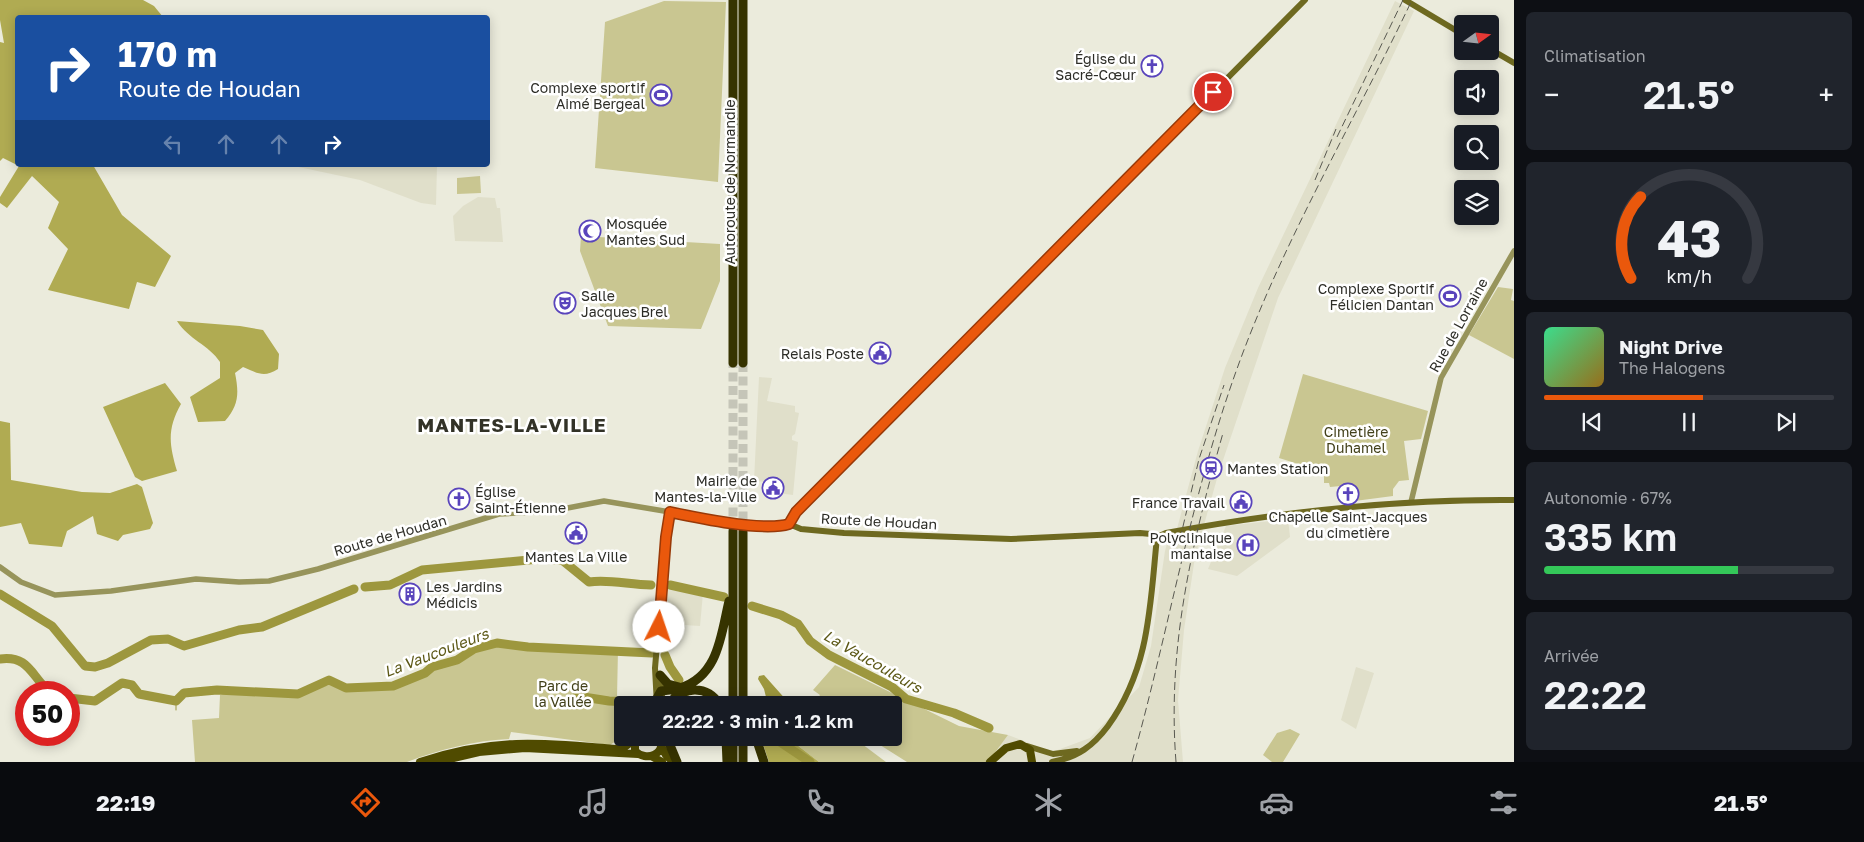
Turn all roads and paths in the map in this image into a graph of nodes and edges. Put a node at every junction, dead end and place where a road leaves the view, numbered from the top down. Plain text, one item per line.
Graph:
1 (1305, 0) edge
2 (1405, 0) edge
3 (734, 3) edge
4 (743, 4) edge
5 (1454, 29) edge
6 (1499, 54) edge
7 (1514, 63) edge
8 (1514, 251) edge
9 (733, 362) tunnel mouth
10 (743, 363) tunnel mouth
11 (1514, 500) edge
12 (1411, 502) junction
13 (670, 512) junction
14 (789, 524) junction
15 (733, 531) tunnel mouth
16 (743, 532) tunnel mouth
17 (1157, 540) junction
18 (0, 567) edge
19 (733, 596) junction
20 (657, 655) junction
21 (743, 671) junction
22 (660, 675) junction
23 (684, 686) junction
24 (662, 691) junction
25 (658, 696) edge
26 (658, 696) edge
27 (679, 696) edge
28 (713, 696) edge
29 (733, 696) edge
30 (744, 696) edge
31 (748, 696) edge
32 (1107, 726) junction
33 (625, 746) edge
34 (634, 746) edge
35 (661, 746) joint
36 (670, 746) edge
37 (726, 746) edge
38 (733, 746) edge
39 (744, 746) edge
40 (759, 746) edge
41 (1026, 746) junction
42 (638, 754) junction
43 (1078, 754) junction
44 (652, 757) junction
45 (420, 762) edge
46 (437, 762) edge
47 (662, 762) edge
48 (673, 762) edge
49 (677, 762) edge
50 (727, 762) edge
51 (733, 762) edge
52 (744, 762) edge
53 (764, 762) edge
54 (990, 762) edge
55 (1032, 762) edge
56 (1052, 762) edge
57 (1075, 762) edge

1 - 14 main road
2 - 5 main road
3 - 9 highway, Autoroute de Normandie
4 - 10 highway, Autoroute de Normandie
6 - 7 main road
8 - 12 street, Rue de Lorraine
11 - 12 main road, Route de Houdan
12 - 17 main road, Route de Houdan
13 - 14 main road, Route de Houdan
13 - 18 street, Route de Houdan
13 - 20 main road
14 - 17 main road, Route de Houdan
15 - 19 highway
16 - 21 highway
17 - 32 main road
19 - 23 highway
19 - 29 highway
20 - 22 main road
20 - 25 main road
21 - 30 highway
21 - 31 highway
22 - 23 highway
22 - 24 main road
23 - 24 highway
24 - 26 highway
27 - 28 highway
32 - 41 main road
32 - 43 main road
33 - 45 main road
34 - 42 main road
35 - 44 main road
35 - 48 main road
36 - 49 highway
37 - 50 highway
38 - 51 highway
39 - 52 highway
40 - 53 highway
41 - 54 main road
41 - 55 main road
42 - 44 main road
42 - 46 main road
43 - 56 main road
43 - 57 main road
44 - 47 main road

